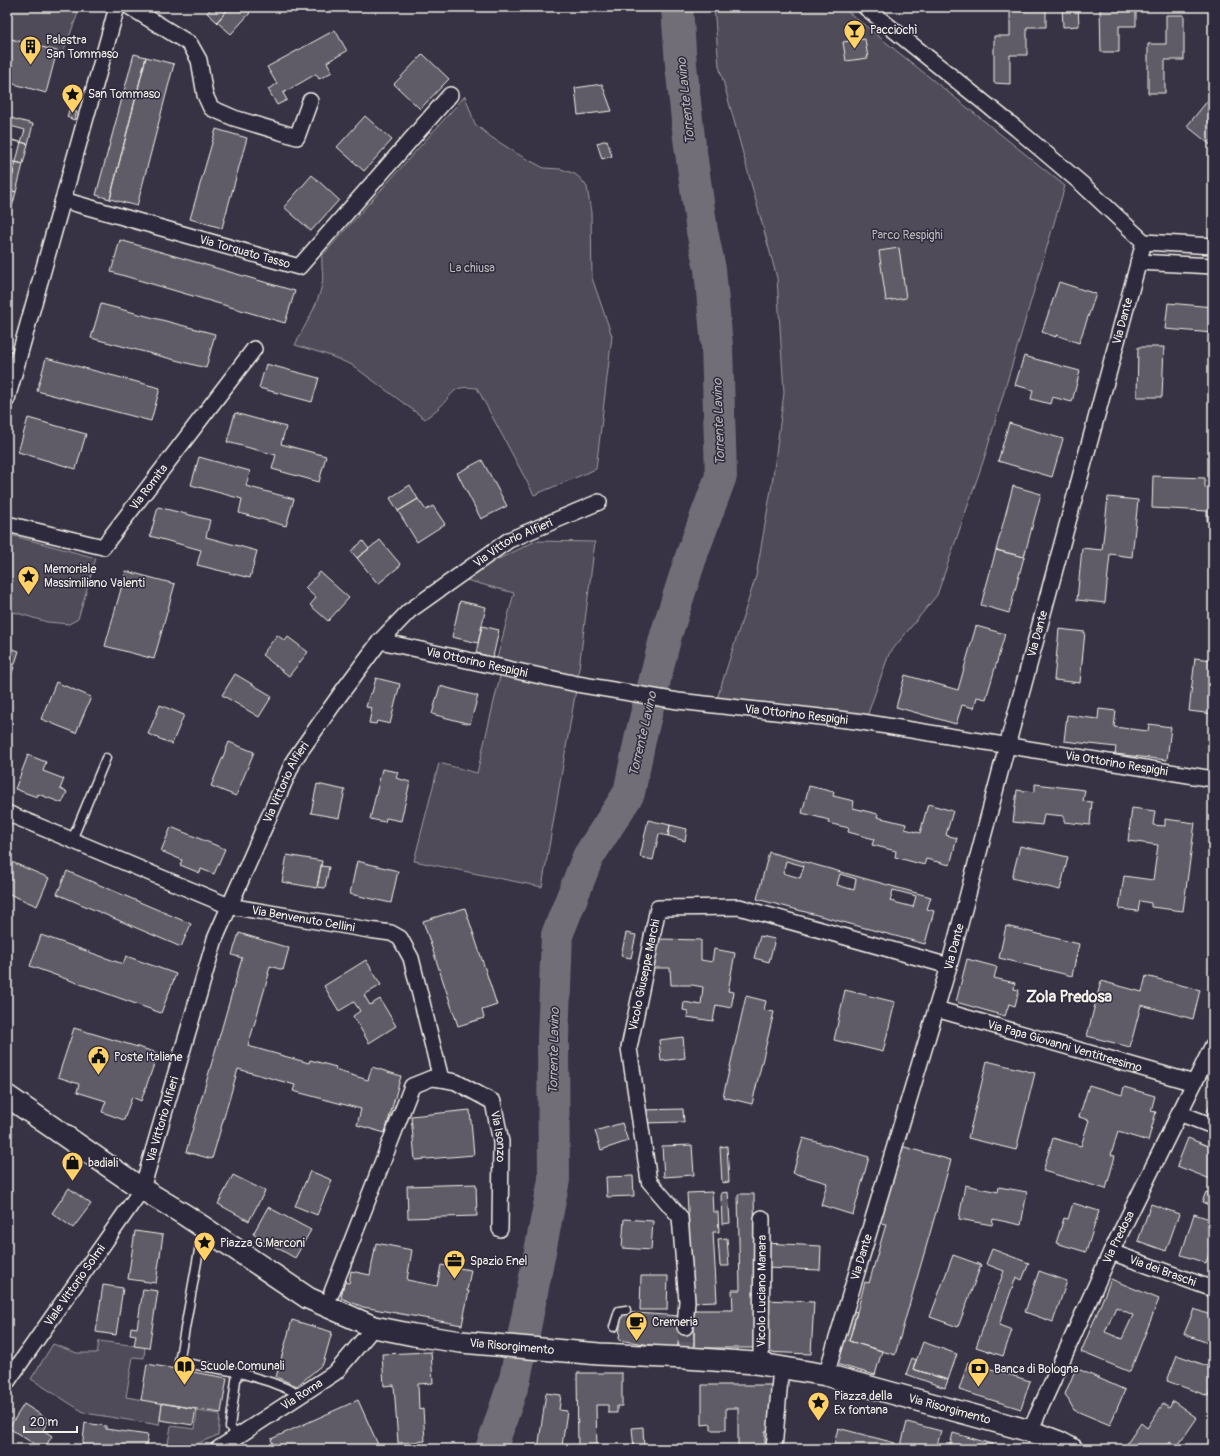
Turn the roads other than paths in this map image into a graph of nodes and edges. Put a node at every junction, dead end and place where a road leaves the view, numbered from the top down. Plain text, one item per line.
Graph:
1 (117, 7) edge
2 (130, 7) edge
3 (865, 7) edge
4 (450, 95) dead end
5 (310, 101) dead end
6 (63, 200) junction
7 (1144, 242) junction
8 (1213, 246) edge
9 (1138, 262) junction
10 (1213, 266) edge
11 (254, 349) dead end
12 (11, 373) edge
13 (7, 399) edge
14 (599, 502) dead end
15 (7, 524) edge
16 (380, 642) junction
17 (1007, 746) junction
18 (106, 758) dead end
19 (1213, 780) edge
20 (7, 813) edge
21 (72, 840) junction
22 (229, 906) junction
23 (949, 966) junction
24 (936, 1009) junction
25 (1213, 1045) edge
26 (441, 1079) junction
27 (1194, 1083) junction
28 (7, 1096) edge
29 (1180, 1113) junction
30 (1213, 1126) edge
31 (142, 1188) junction
32 (762, 1218) dead end
33 (203, 1227) junction
34 (500, 1229) dead end
35 (1112, 1252) junction
36 (1213, 1289) edge
37 (332, 1292) dead end
38 (626, 1310) dead end
39 (374, 1327) junction
40 (614, 1327) dead end
41 (686, 1327) tunnel mouth
42 (761, 1364) junction
43 (781, 1368) junction
44 (237, 1372) junction
45 (826, 1375) junction
46 (7, 1382) edge
47 (301, 1394) junction
48 (1030, 1431) junction
49 (237, 1436) junction
50 (218, 1449) edge
51 (774, 1449) edge
52 (1072, 1449) edge

1 - 6 street
2 - 5 street
3 - 7 street
4 - 6 street, Via Torquato Tasso
6 - 12 street
7 - 8 street
7 - 9 street, Via Dante
9 - 10 street
9 - 17 street, Via Dante
11 - 15 street, Via Romita
12 - 13 street
14 - 16 street, Via Vittorio Alfieri
16 - 17 street, Via Ottorino Respighi
16 - 22 street, Via Vittorio Alfieri
17 - 19 street, Via Ottorino Respighi
17 - 23 street, Via Dante
18 - 21 lane
20 - 21 street, Via Benvenuto Cellini
21 - 22 street, Via Benvenuto Cellini
22 - 26 street, Via Benvenuto Cellini
22 - 31 street, Via Vittorio Alfieri
23 - 24 street, Via Dante
23 - 41 street, Vicolo Giuseppe Marchi
24 - 27 street, Via Papa Giovanni Ventitreesimo
24 - 45 street, Via Dante
25 - 27 street, Via Predosa
26 - 34 street, Via Isonzo
26 - 37 street
27 - 29 street, Via Predosa
28 - 31 main road, Via Risorgimento
29 - 30 street
29 - 35 street, Via Predosa
31 - 33 main road, Via Risorgimento
31 - 46 street, Viale Vittorio Solmi
32 - 42 street, Vicolo Luciano Manara
33 - 39 main road, Via Risorgimento
33 - 44 lane
35 - 36 street, Via dei Braschi
35 - 48 street, Via Predosa
38 - 40 lane
39 - 42 main road, Via Risorgimento
39 - 47 street, Via Roma
42 - 43 main road, Via Risorgimento
43 - 45 main road, Via Risorgimento
43 - 51 street
44 - 47 lane
44 - 49 lane
45 - 48 main road, Via Risorgimento
47 - 49 street, Via Roma
48 - 52 main road, Via Risorgimento
49 - 50 street, Via Roma

